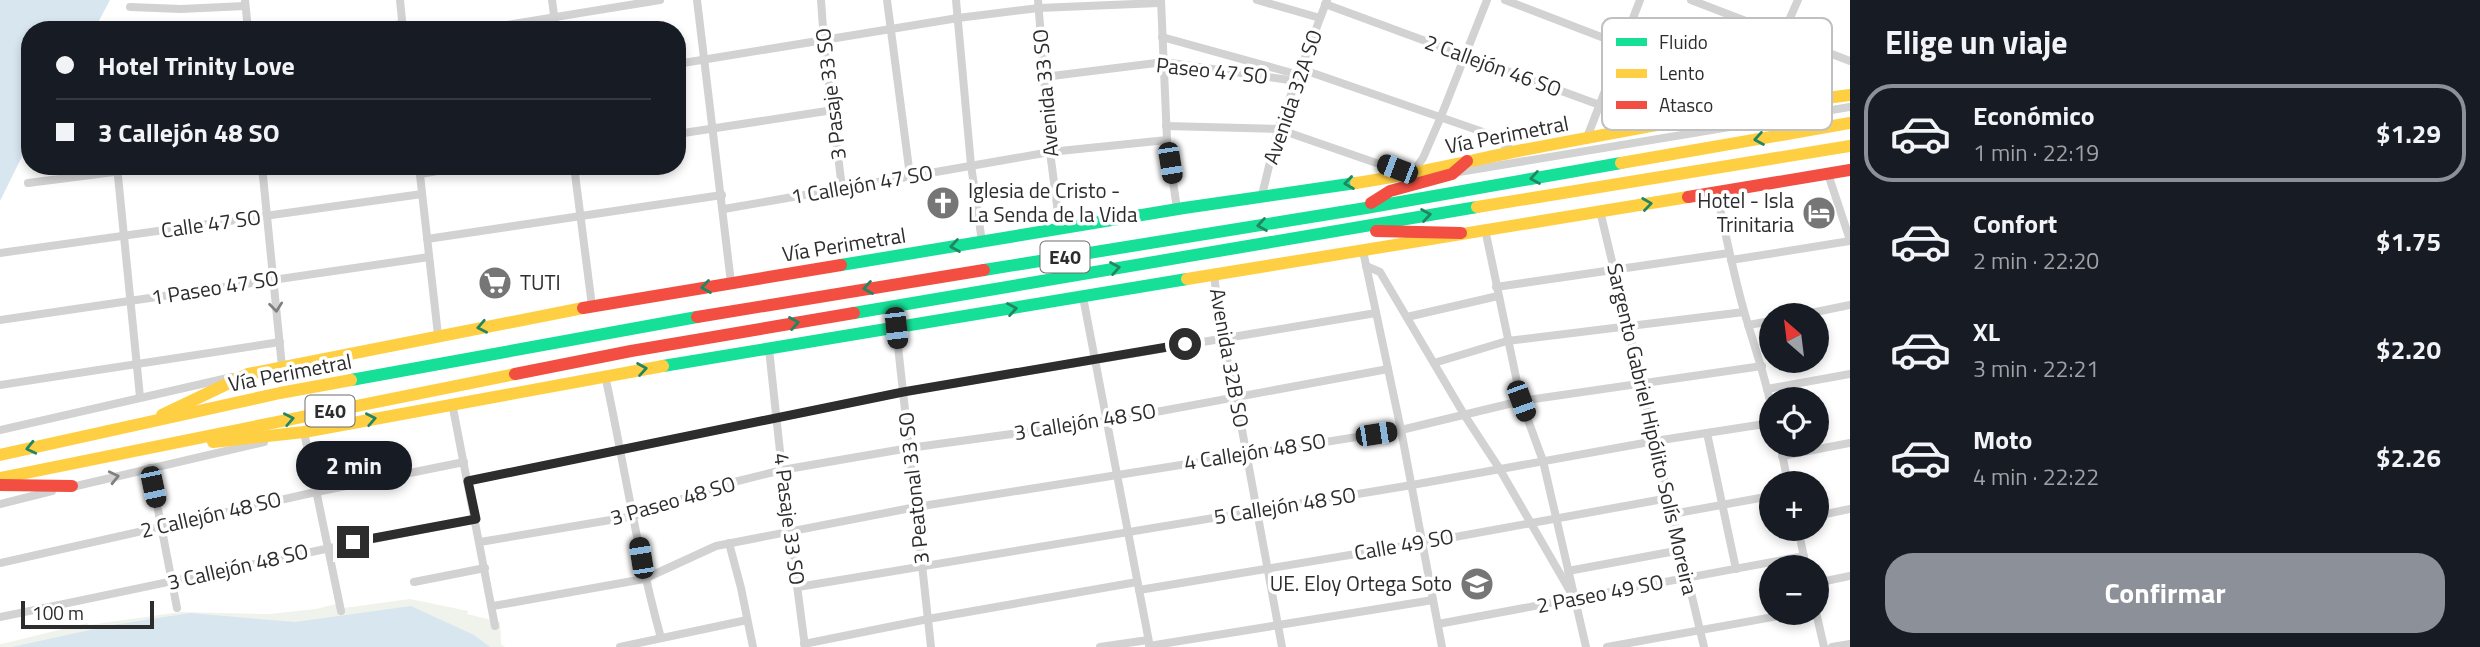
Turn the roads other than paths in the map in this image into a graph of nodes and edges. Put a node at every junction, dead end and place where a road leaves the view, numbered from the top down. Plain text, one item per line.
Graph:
1 (400, 0) edge
2 (551, 0) edge
3 (660, 0) edge
4 (697, 0) edge
5 (821, 0) edge
6 (887, 0) edge
7 (956, 0) edge
8 (1257, 0) edge
9 (1487, 0) edge
10 (1505, 0) edge
11 (1640, 0) edge
12 (1691, 0) edge
13 (1798, 0) edge
14 (1160, 1) edge
15 (1326, 2) edge
16 (245, 3) edge
17 (1038, 4) edge
18 (130, 7) dead end
19 (554, 17) junction
20 (958, 18) junction
21 (1320, 18) junction
22 (1633, 18) edge
23 (1736, 18) edge
24 (1790, 18) edge
25 (247, 21) edge
26 (402, 21) edge
27 (530, 21) edge
28 (555, 21) edge
29 (891, 29) junction
30 (1162, 37) junction
31 (1602, 37) edge
32 (824, 42) junction
33 (1832, 54) edge
34 (1465, 56) junction
35 (705, 60) junction
36 (1850, 61) edge
37 (1164, 62) junction
38 (686, 63) edge
39 (1299, 75) junction
40 (1044, 77) junction
41 (1850, 95) edge
42 (1832, 97) edge
43 (1602, 101) edge
44 (1600, 106) junction
45 (1850, 107) edge
46 (833, 110) junction
47 (1832, 110) edge
48 (1440, 119) junction
49 (1850, 123) edge
50 (1166, 126) junction
51 (1832, 126) edge
52 (713, 129) junction
53 (1278, 129) junction
54 (1644, 130) edge
55 (1713, 130) edge
56 (1810, 130) edge
57 (686, 133) edge
58 (1167, 140) junction
59 (1586, 140) junction
60 (1850, 146) edge
61 (1051, 152) junction
62 (1515, 152) junction
63 (1467, 161) junction
64 (971, 165) junction
65 (1850, 170) edge
66 (1452, 174) junction
67 (1828, 174) junction
68 (79, 175) edge
69 (119, 175) edge
70 (263, 175) edge
71 (420, 175) edge
72 (575, 175) edge
73 (1411, 175) junction
74 (910, 176) junction
75 (28, 183) dead end
76 (842, 188) junction
77 (1717, 193) junction
78 (422, 194) junction
79 (722, 195) junction
80 (1262, 195) junction
81 (1366, 208) junction
82 (724, 209) junction
83 (1177, 209) junction
84 (1600, 211) junction
85 (267, 216) junction
86 (579, 216) junction
87 (1060, 228) junction
88 (1485, 229) junction
89 (1328, 231) junction
90 (1461, 233) junction
91 (124, 236) junction
92 (427, 239) junction
93 (1850, 241) edge
94 (982, 242) junction
95 (1363, 251) junction
96 (0, 254) edge
97 (1730, 256) junction
98 (429, 257) junction
99 (1366, 266) junction
100 (1614, 270) junction
101 (1214, 275) junction
102 (273, 279) junction
103 (732, 283) junction
104 (1497, 291) junction
105 (1083, 297) junction
106 (131, 301) junction
107 (1850, 305) edge
108 (592, 306) junction
109 (1829, 309) edge
110 (1744, 312) junction
111 (1376, 313) junction
112 (1407, 317) junction
113 (0, 320) edge
114 (1759, 324) edge
115 (1748, 326) junction
116 (626, 328) junction
117 (896, 328) junction
118 (1628, 328) junction
119 (438, 335) junction
120 (1222, 338) junction
121 (1507, 341) junction
122 (280, 342) junction
123 (769, 349) junction
124 (631, 351) junction
125 (1759, 357) edge
126 (1095, 361) junction
127 (1434, 363) junction
128 (137, 365) junction
129 (1759, 366) edge
130 (282, 367) junction
131 (1388, 369) junction
132 (248, 374) junction
133 (1850, 374) edge
134 (605, 375) junction
135 (1641, 383) junction
136 (0, 385) edge
137 (1779, 387) edge
138 (903, 392) junction
139 (140, 397) junction
140 (1236, 397) junction
141 (1521, 401) junction
142 (452, 403) junction
143 (1465, 416) junction
144 (777, 418) junction
145 (1107, 421) junction
146 (146, 423) junction
147 (1759, 424) edge
148 (0, 430) edge
149 (1401, 430) junction
150 (304, 432) junction
151 (1707, 433) junction
152 (1655, 441) junction
153 (1850, 443) edge
154 (150, 447) junction
155 (1829, 447) edge
156 (909, 448) junction
157 (621, 450) junction
158 (1247, 453) junction
159 (0, 455) edge
160 (1543, 461) junction
161 (464, 462) junction
162 (150, 468) junction
163 (1499, 468) junction
164 (782, 470) junction
165 (1117, 475) junction
166 (0, 478) edge
167 (468, 481) junction
168 (0, 485) edge
169 (1412, 485) junction
170 (72, 486) junction
171 (316, 492) junction
172 (1669, 498) junction
173 (1759, 498) edge
174 (0, 503) edge
175 (1722, 506) junction
176 (916, 507) junction
177 (1850, 509) edge
178 (1257, 511) junction
179 (1829, 513) edge
180 (1672, 514) junction
181 (635, 516) junction
182 (1556, 518) junction
183 (476, 519) junction
184 (1529, 523) junction
185 (162, 526) junction
186 (789, 531) junction
187 (1128, 531) junction
188 (480, 542) junction
189 (729, 543) junction
190 (1422, 543) junction
191 (328, 547) junction
192 (1681, 550) junction
193 (0, 564) edge
194 (1759, 565) edge
195 (922, 566) junction
196 (485, 568) junction
197 (1267, 568) junction
198 (1736, 569) junction
199 (1568, 571) junction
200 (1850, 576) edge
201 (1688, 577) junction
202 (644, 579) junction
203 (1829, 580) edge
204 (172, 582) junction
205 (414, 582) dead end
206 (1138, 586) junction
207 (798, 587) junction
208 (1433, 600) junction
209 (1575, 600) junction
210 (493, 606) junction
211 (177, 608) dead end
212 (341, 611) dead end
213 (0, 617) edge
214 (928, 619) junction
215 (1759, 619) edge
216 (747, 620) junction
217 (1438, 624) junction
218 (1279, 625) junction
219 (1819, 625) edge
220 (495, 626) dead end
221 (1700, 629) junction
222 (661, 638) junction
223 (1149, 644) edge
224 (1850, 644) edge
225 (805, 646) edge
226 (620, 647) edge
227 (753, 647) edge
228 (931, 647) edge
229 (1100, 647) edge
230 (1282, 647) edge
231 (1442, 647) edge
232 (1586, 647) edge
233 (1606, 647) edge
234 (1704, 647) edge
235 (1824, 647) edge
236 (1832, 647) edge

1 - 26 street
2 - 19 street
3 - 19 street
4 - 35 street
5 - 32 street, 3 Pasaje 33 SO
6 - 29 street
7 - 20 street
8 - 21 street
9 - 34 street
10 - 31 street
11 - 22 street
12 - 23 street
13 - 24 street
14 - 17 street
14 - 30 street
15 - 21 street, Avenida 32A SO
15 - 34 street, 2 Callejón 46 SO
16 - 18 street
16 - 25 street
17 - 20 street
17 - 40 street, Avenida 33 SO
19 - 27 street
19 - 28 street
20 - 29 street
20 - 64 street
21 - 39 street, Avenida 32A SO
29 - 32 street
29 - 74 street
30 - 37 street
30 - 39 street, Paseo 47 SO
32 - 35 street
32 - 46 street, 3 Pasaje 33 SO
33 - 36 street
34 - 44 street, 2 Callejón 46 SO
34 - 48 street
35 - 38 street
35 - 52 street
37 - 39 street, Paseo 47 SO
37 - 40 street, Paseo 47 SO
37 - 50 street
39 - 48 street, Paseo 47 SO
39 - 53 street, Avenida 32A SO
40 - 61 street, Avenida 33 SO
41 - 42 main road, Vía Perimetral / E40
43 - 44 street
44 - 59 street
45 - 47 street
46 - 52 street
46 - 76 street, 3 Pasaje 33 SO
48 - 62 street, Paseo 47 SO
48 - 73 street
49 -> 51 main road, Vía Perimetral / E40
50 - 53 street
50 - 58 street
52 - 57 street
52 - 79 street
53 - 73 street
53 - 80 street, Avenida 32A SO
54 - 59 main road, Vía Perimetral / E40
55 - 66 street
56 -> 81 main road, Vía Perimetral / E40
58 - 61 street, 1 Callejón 47 SO
58 - 83 street
59 - 62 main road, Vía Perimetral / E40
89 -> 60 main road, E40
61 - 64 street, 1 Callejón 47 SO
61 - 87 street, Avenida 33 SO
62 - 63 main road, Vía Perimetral / E40
63 - 66 main road
63 - 73 main road, Vía Perimetral / E40
64 - 74 street, 1 Callejón 47 SO
64 - 94 street
65 - 67 main road, E40
66 - 81 main road
67 - 77 main road, E40
67 - 93 street
68 - 75 street
69 - 91 street
70 - 85 street
71 - 78 street
72 - 86 street
73 -> 80 main road, Vía Perimetral / E40
74 - 76 street, 1 Callejón 47 SO
76 - 82 street, 1 Callejón 47 SO
84 -> 77 main road, E40
77 - 97 street
78 - 85 street, Calle 47 SO
78 - 92 street
79 - 82 street
79 - 86 street
80 - 83 main road, Vía Perimetral / E40
81 -> 116 main road, Vía Perimetral / E40
82 - 103 street
83 - 87 main road, Vía Perimetral / E40
84 - 88 main road, E40
84 - 100 street, Sargento Gabriel Hipólito Solís Moreira
85 - 91 street, Calle 47 SO
85 - 102 street
86 - 92 street
86 - 108 street
87 - 94 main road, Vía Perimetral / E40
88 - 90 main road, E40
88 - 104 street
89 - 90 main road
124 -> 89 main road, E40
90 - 95 main road, E40
91 - 96 street, Calle 47 SO
91 - 106 street
92 - 98 street
93 - 97 street
94 -> 103 main road, Vía Perimetral / E40
95 - 99 street
95 - 101 main road, E40
97 - 100 street
97 - 110 street
98 - 102 street, 1 Paseo 47 SO
98 - 119 street
99 - 111 street
99 - 112 street
100 - 104 street
100 - 118 street, Sargento Gabriel Hipólito Solís Moreira
101 - 105 main road, E40
101 - 120 street, Avenida 32B SO
102 - 106 street, 1 Paseo 47 SO
102 -> 122 street
103 -> 108 main road, Vía Perimetral / E40
104 - 112 street
104 - 121 street
117 -> 105 main road, E40
105 - 126 street
106 - 113 street, 1 Paseo 47 SO
106 - 128 street
107 - 109 street
108 -> 119 main road, Vía Perimetral / E40
110 - 115 street
110 - 118 street
111 - 120 street
111 - 131 street
112 - 127 street
114 - 115 street
115 - 125 street
116 - 124 main road
116 - 146 main road, Vía Perimetral / E40
117 - 123 main road, E40
117 - 138 street, 3 Peatonal 33 SO
118 - 121 street
118 - 135 street, Sargento Gabriel Hipólito Solís Moreira
119 - 130 main road, Vía Perimetral / E40
120 - 126 street
120 - 140 street, Avenida 32B SO
121 - 127 street
121 - 141 street
122 - 128 street
122 - 130 street
134 -> 123 main road, E40
123 - 144 street, 4 Pasaje 33 SO
154 -> 124 main road, E40
126 - 138 street
126 - 145 street
127 - 143 street
128 - 136 street
128 - 139 street
129 - 135 street, 4 Callejón 48 SO
130 - 132 main road, Vía Perimetral / E40
131 - 140 street, 3 Callejón 48 SO
131 - 149 street
132 - 139 street
132 - 146 main road, Vía Perimetral / E40
133 - 137 street
134 - 142 main road, E40
134 - 157 street
135 - 141 street, 4 Callejón 48 SO
135 - 152 street, Sargento Gabriel Hipólito Solís Moreira
138 - 144 street
138 - 156 street, 3 Peatonal 33 SO
139 - 148 street
140 - 145 street, 3 Callejón 48 SO
140 - 158 street, Avenida 32B SO
141 - 143 street, 4 Callejón 48 SO
141 - 160 street
150 -> 142 main road, E40
142 - 161 street
143 - 149 street, 4 Callejón 48 SO
143 - 163 street
144 - 157 street
144 - 164 street, 4 Pasaje 33 SO
145 - 156 street, 3 Callejón 48 SO
145 - 165 street
146 -> 159 main road, Vía Perimetral / E40
147 - 151 street, 5 Callejón 48 SO
149 - 158 street, 4 Callejón 48 SO
149 - 169 street
150 - 154 main road, E40
150 - 162 street
150 - 171 street
151 - 152 street, 5 Callejón 48 SO
151 - 175 street
152 - 160 street, 5 Callejón 48 SO
152 - 172 street, Sargento Gabriel Hipólito Solís Moreira
153 - 155 street
154 - 166 main road, E40
156 - 164 street, 3 Callejón 48 SO
156 - 176 street, 3 Peatonal 33 SO
157 - 167 street
157 - 181 street
158 - 165 street, 4 Callejón 48 SO
158 - 178 street, Avenida 32B SO
160 - 163 street, 5 Callejón 48 SO
160 - 182 street
161 - 167 street
161 - 171 street, 2 Callejón 48 SO
170 -> 162 street
162 - 185 street
163 - 169 street, 5 Callejón 48 SO
163 - 184 street
164 - 181 street, 3 Paseo 48 SO
164 - 186 street, 4 Pasaje 33 SO
165 - 176 street, 4 Callejón 48 SO
165 - 187 street
167 - 183 street
168 - 170 main road
169 - 178 street, 5 Callejón 48 SO
169 - 190 street
170 - 174 street
171 - 185 street, 2 Callejón 48 SO
171 - 191 street
172 - 180 street, Sargento Gabriel Hipólito Solís Moreira
172 - 182 street, Calle 49 SO
173 - 175 street
175 - 180 street
175 - 198 street
176 - 186 street, 4 Callejón 48 SO
176 - 195 street, 3 Peatonal 33 SO
177 - 179 street
178 - 187 street, 5 Callejón 48 SO
178 - 197 street, Avenida 32B SO
180 - 192 street, Sargento Gabriel Hipólito Solís Moreira
181 - 188 street, 3 Paseo 48 SO
181 - 202 street
182 - 184 street, Calle 49 SO
182 - 199 street
183 - 188 street
183 - 191 street, 3 Callejón 48 SO
184 - 190 street, Calle 49 SO
184 - 209 street
185 - 193 street, 2 Callejón 48 SO
185 - 204 street
186 - 189 street, 4 Callejón 48 SO
186 - 207 street, 4 Pasaje 33 SO
187 - 195 street, 5 Callejón 48 SO
187 - 206 street
188 - 196 street
189 - 202 street, 4 Callejón 48 SO
189 - 216 street
190 - 197 street, Calle 49 SO
190 - 208 street
191 - 204 street, 3 Callejón 48 SO
191 - 212 street
192 - 199 street
192 - 201 street, Sargento Gabriel Hipólito Solís Moreira
194 - 198 street, 2 Paseo 49 SO
195 - 207 street, 5 Callejón 48 SO
195 - 214 street, 3 Peatonal 33 SO
196 - 205 street
196 - 210 street
197 - 206 street, Calle 49 SO
197 - 218 street, Avenida 32B SO
198 - 201 street, 2 Paseo 49 SO
199 - 209 street
200 - 203 street
201 - 209 street, 2 Paseo 49 SO
201 - 221 street, Sargento Gabriel Hipólito Solís Moreira
202 - 210 street, 4 Callejón 48 SO
202 - 222 street
204 - 211 street
204 - 213 street, 3 Callejón 48 SO
206 - 214 street, Calle 49 SO
206 - 223 street
207 - 225 street, 4 Pasaje 33 SO
208 - 217 street
208 - 218 street
209 - 217 street, 2 Paseo 49 SO
209 - 232 street
210 - 220 street
214 - 225 street, Calle 49 SO
214 - 228 street, 3 Peatonal 33 SO
215 - 221 street
216 - 222 street
216 - 227 street
217 - 231 street
218 - 223 street
218 - 230 street, Avenida 32B SO
219 - 235 street
221 - 233 street
221 - 234 street, Sargento Gabriel Hipólito Solís Moreira
222 - 226 street
223 - 229 street
224 - 236 street

